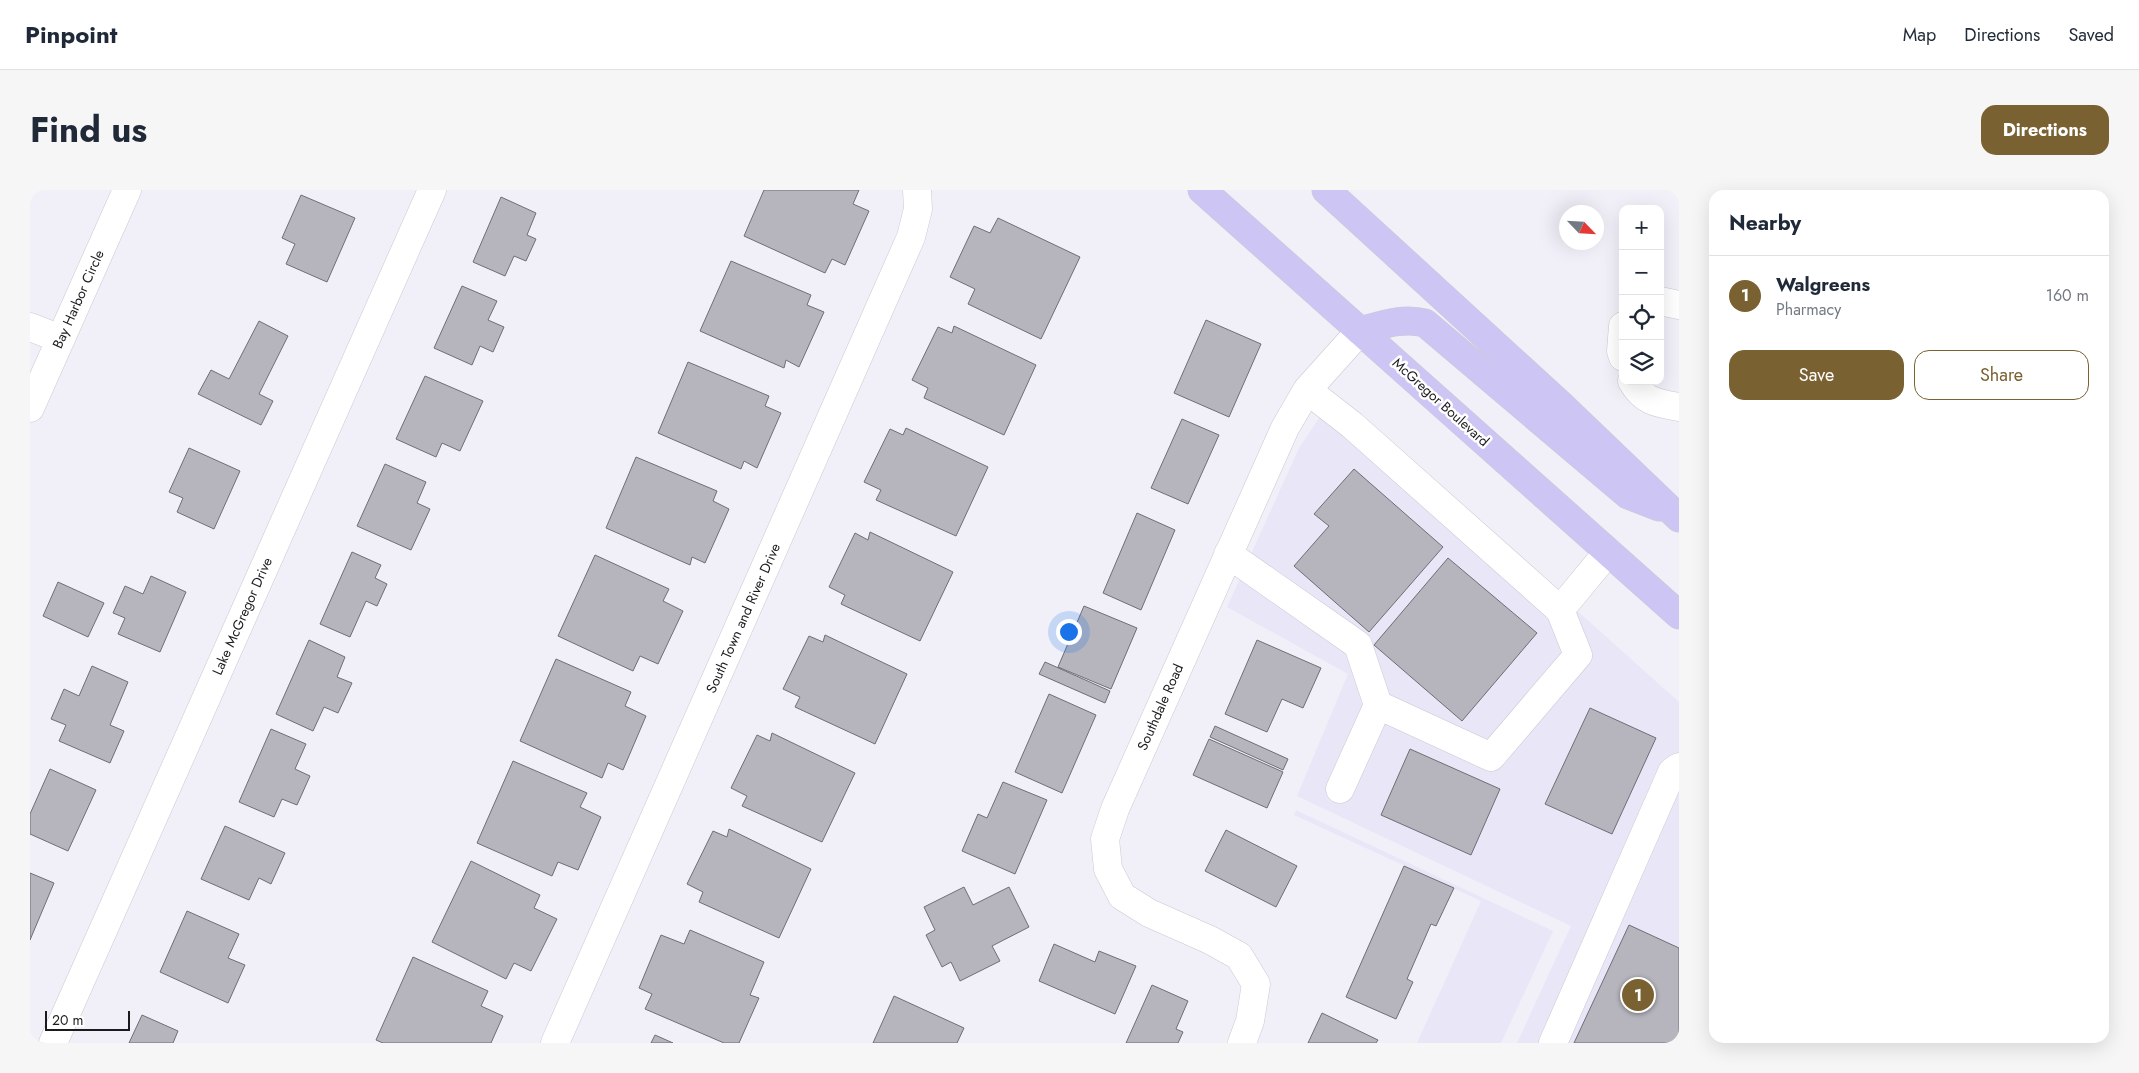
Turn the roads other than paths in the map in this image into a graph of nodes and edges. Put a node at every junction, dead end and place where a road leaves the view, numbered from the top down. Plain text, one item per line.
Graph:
1 (127, 190) edge
2 (432, 190) edge
3 (917, 190) edge
4 (1202, 190) edge
5 (1326, 190) edge
6 (1664, 302) edge
7 (1679, 305) edge
8 (30, 327) edge
9 (1360, 331) junction
10 (61, 339) junction
11 (1634, 385) edge
12 (1307, 390) junction
13 (1679, 407) edge
14 (30, 408) edge
15 (1676, 515) edge
16 (1608, 552) junction
17 (1228, 554) junction
18 (1560, 610) junction
19 (1679, 615) edge
20 (1378, 705) junction
21 (1679, 767) edge
22 (1340, 788) dead end
23 (53, 1043) edge
24 (555, 1043) edge
25 (1242, 1043) edge
26 (1554, 1043) edge

1 - 10 street, Bay Harbor Circle
2 - 23 street, Lake McGregor Drive
3 - 24 street, South Town and River Drive
4 - 9 main road, McGregor Boulevard
5 - 15 main road
6 - 7 street
8 - 10 street
9 - 12 street, Southdale Road
9 - 15 main road
9 - 16 main road, McGregor Boulevard
10 - 14 street, Bay Harbor Circle
11 - 13 street
12 - 17 street, Southdale Road
12 - 18 street
16 - 18 street
16 - 19 main road, McGregor Boulevard
17 - 20 street
17 - 25 street, Southdale Road
18 - 20 street
20 - 22 street
21 - 26 street

